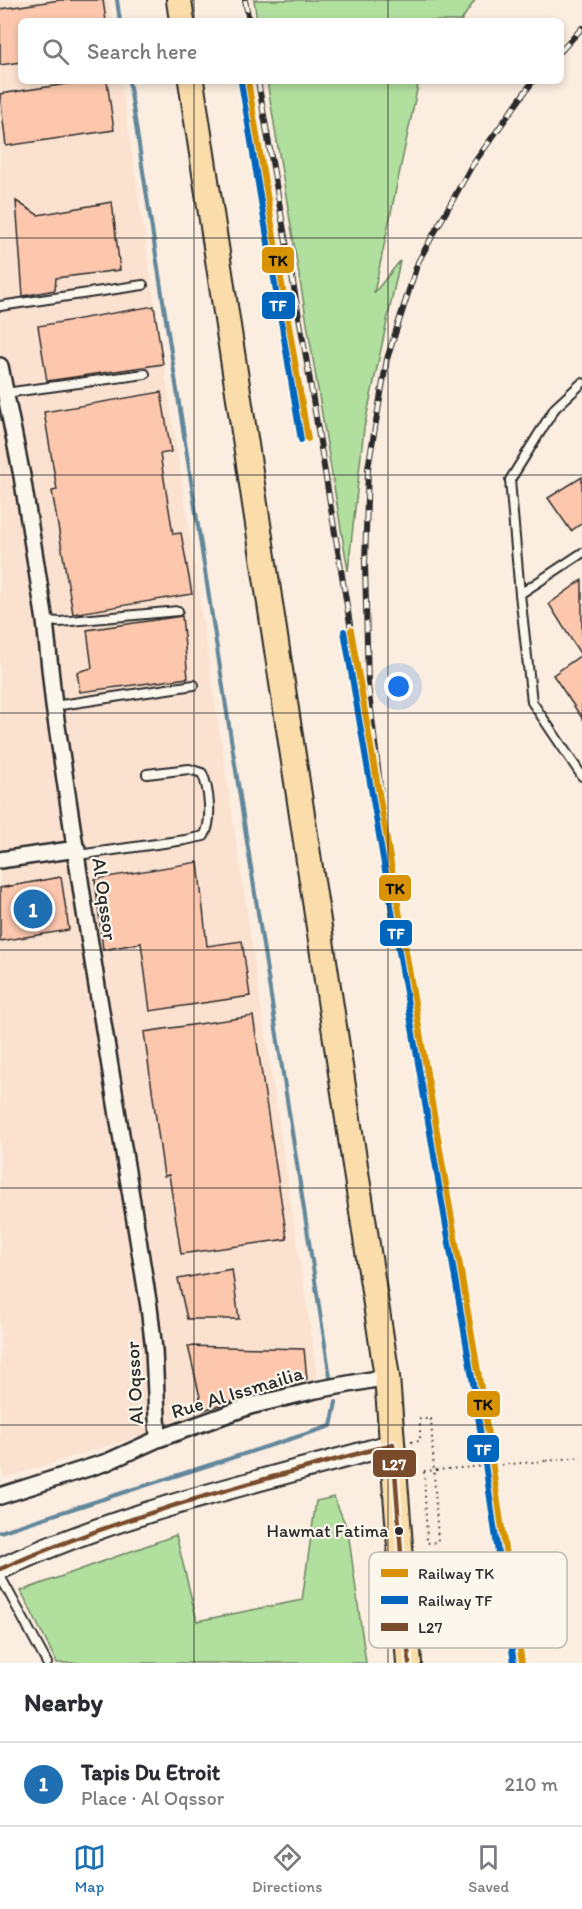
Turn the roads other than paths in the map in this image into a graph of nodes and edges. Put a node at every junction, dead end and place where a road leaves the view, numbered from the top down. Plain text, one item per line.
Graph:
1 (179, 0) edge
2 (182, 18) edge
3 (191, 84) edge
4 (143, 285) dead end
5 (0, 306) edge
6 (0, 366) edge
7 (146, 374) dead end
8 (582, 382) edge
9 (5, 393) junction
10 (581, 556) edge
11 (520, 594) junction
12 (178, 611) dead end
13 (45, 621) junction
14 (194, 685) dead end
15 (54, 706) junction
16 (147, 774) dead end
17 (582, 776) edge
18 (77, 852) junction
19 (0, 860) edge
20 (387, 1377) junction
21 (158, 1439) junction
22 (393, 1444) junction
23 (0, 1496) edge
24 (401, 1552) edge
25 (0, 1569) edge
26 (0, 1576) edge
27 (408, 1648) edge
28 (47, 1663) edge
29 (409, 1663) edge

1 - 2 main road
3 - 20 main road
4 - 5 lane
6 - 9 street, Al Oqssor
7 - 9 lane
8 - 11 lane
9 - 13 street, Al Oqssor
10 - 11 lane
11 - 17 lane
12 - 13 lane
13 - 15 street, Al Oqssor
14 - 15 lane
15 - 18 street, Al Oqssor
16 - 18 lane
18 - 19 street
18 - 21 street, Al Oqssor
20 - 21 street, Rue Al Issmailia
20 - 22 main road
21 - 23 street, Rue Al Issmailia
22 - 24 main road
22 - 25 street
26 - 28 lane
27 - 29 main road

